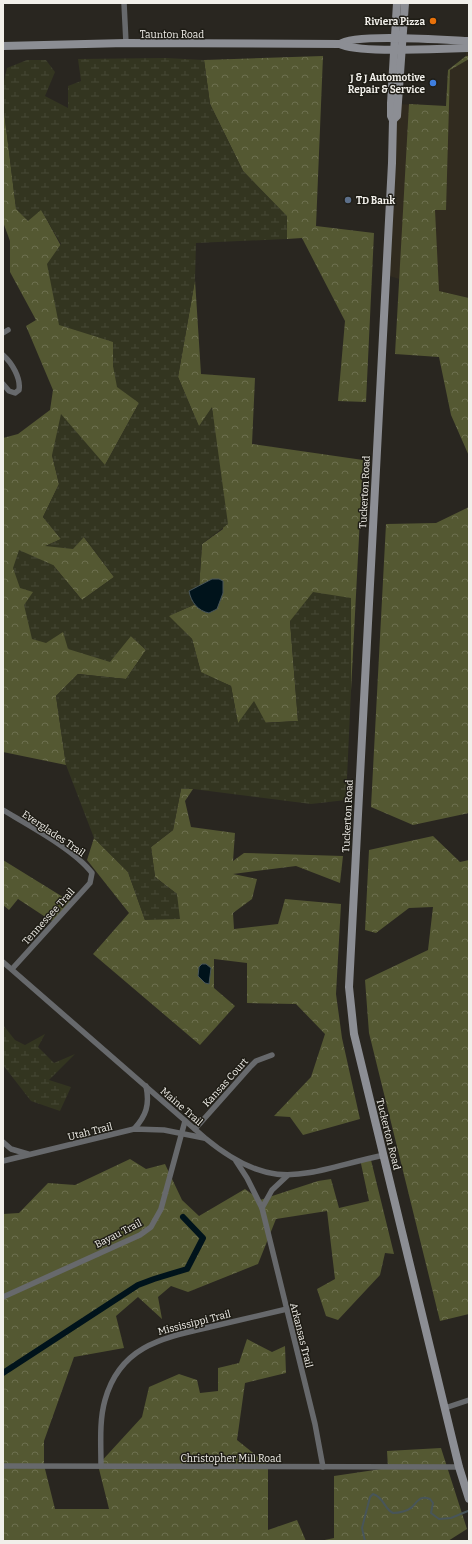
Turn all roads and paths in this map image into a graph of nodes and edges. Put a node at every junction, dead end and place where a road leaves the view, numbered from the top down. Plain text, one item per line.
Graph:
1 (124, 3) edge
2 (396, 3) edge
3 (404, 3) edge
4 (398, 39) junction
5 (469, 41) edge
6 (126, 44) junction
7 (340, 44) junction
8 (3, 46) edge
9 (469, 48) edge
10 (398, 49) junction
11 (3, 355) edge
12 (3, 384) edge
13 (3, 810) edge
14 (92, 873) joint
15 (3, 962) edge
16 (12, 969) junction
17 (272, 1055) dead end
18 (146, 1086) junction
19 (185, 1121) junction
20 (134, 1129) junction
21 (196, 1129) junction
22 (182, 1133) junction
23 (205, 1138) junction
24 (3, 1142) edge
25 (30, 1155) junction
26 (384, 1155) junction
27 (3, 1161) edge
28 (236, 1161) junction
29 (286, 1176) junction
30 (262, 1208) junction
31 (3, 1297) edge
32 (286, 1309) junction
33 (469, 1400) edge
34 (445, 1408) junction
35 (3, 1466) edge
36 (101, 1466) junction
37 (323, 1467) junction
38 (459, 1467) junction
39 (469, 1499) edge

1 - 6 street
2 - 4 main road, Tuckerton Road
3 - 4 main road, Tuckerton Road
4 - 5 main road, Taunton Road
4 - 7 main road, Taunton Road
4 - 10 main road, Tuckerton Road
6 - 7 main road, Taunton Road
6 - 8 main road, Taunton Road
7 - 10 main road, Taunton Road
9 - 10 main road, Taunton Road
10 - 26 main road, Tuckerton Road
11 - 12 street
13 - 14 street, Everglades Trail
14 - 16 street, Tennessee Trail
15 - 16 street, Maine Trail
16 - 18 street, Maine Trail
17 - 21 street, Kansas Court
18 - 19 street, Maine Trail
18 - 20 street
19 - 21 street, Maine Trail
19 - 22 street
20 - 22 street, Utah Trail
20 - 25 street, Utah Trail
21 - 23 street, Maine Trail
22 - 23 street, Utah Trail
22 - 31 street, Bayau Trail
23 - 28 street, Maine Trail
24 - 25 street
25 - 27 street, Utah Trail
26 - 29 street, Maine Trail
26 - 34 main road, Tuckerton Road
28 - 29 street, Maine Trail
28 - 30 street, Arkansas Trail
29 - 30 street
30 - 32 street, Arkansas Trail
32 - 36 street, Mississippi Trail
32 - 37 street, Arkansas Trail
33 - 34 street
34 - 38 main road, Tuckerton Road
35 - 36 street, Christopher Mill Road
36 - 37 street, Christopher Mill Road
37 - 38 street, Christopher Mill Road
38 - 39 main road, Tuckerton Road

